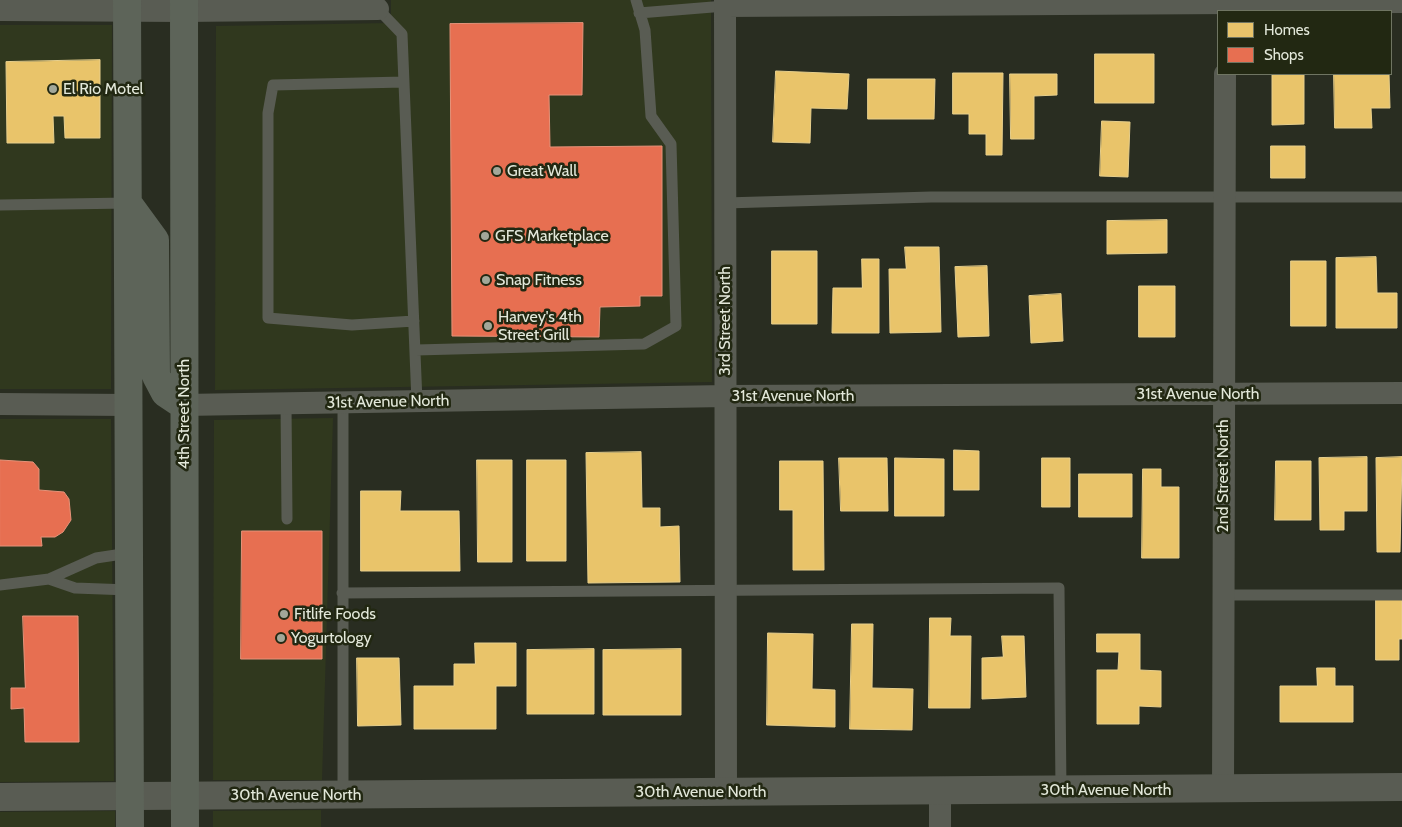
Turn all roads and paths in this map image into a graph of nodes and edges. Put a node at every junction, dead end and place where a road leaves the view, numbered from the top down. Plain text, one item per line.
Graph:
1 (636, 0) edge
2 (1402, 2) edge
3 (725, 3) edge
4 (337, 4) edge
5 (379, 4) edge
6 (127, 5) edge
7 (250, 5) edge
8 (1225, 5) edge
9 (184, 6) edge
10 (0, 10) edge
11 (639, 13) junction
12 (1225, 75) edge
13 (404, 82) junction
14 (1224, 197) junction
15 (1402, 197) edge
16 (128, 203) junction
17 (725, 203) junction
18 (0, 204) edge
19 (414, 321) junction
20 (416, 350) junction
21 (1402, 393) edge
22 (1224, 394) junction
23 (726, 396) junction
24 (418, 402) junction
25 (343, 403) junction
26 (0, 404) edge
27 (286, 404) junction
28 (128, 405) junction
29 (183, 406) junction
30 (287, 519) dead end
31 (129, 553) junction
32 (49, 579) junction
33 (0, 585) edge
34 (129, 590) junction
35 (726, 590) junction
36 (342, 593) junction
37 (1223, 595) junction
38 (1402, 595) edge
39 (1402, 787) edge
40 (1223, 789) junction
41 (1060, 790) junction
42 (940, 791) junction
43 (726, 792) junction
44 (344, 795) junction
45 (129, 796) junction
46 (186, 796) junction
47 (0, 797) edge
48 (130, 827) edge
49 (186, 827) edge
50 (940, 827) edge

1 - 11 lane
2 - 8 street
3 - 8 street
3 - 11 lane
3 - 17 street, 3rd Street North
4 - 5 street
4 - 7 street
5 - 13 lane
6 - 9 street
6 - 10 street
6 - 16 main road
7 - 9 street
9 - 29 main road, 4th Street North
11 - 20 lane
12 - 14 street, 2nd Street North
13 - 19 lane
13 - 19 lane
14 - 15 lane
14 - 17 lane
14 - 22 street, 2nd Street North
16 - 18 lane
16 - 28 main road
16 - 29 main road
17 - 23 street, 3rd Street North
19 - 20 lane
20 - 24 lane
21 - 22 street, 31st Avenue North
22 - 23 street, 31st Avenue North
22 - 37 street, 2nd Street North
23 - 24 street, 31st Avenue North
23 - 35 street, 3rd Street North
24 - 25 street, 31st Avenue North
25 - 27 street, 31st Avenue North
25 - 36 lane
26 - 28 street
27 - 29 street, 31st Avenue North
27 - 30 lane
28 - 31 main road
29 - 46 main road, 4th Street North
31 - 32 lane
31 - 34 main road
32 - 33 lane
32 - 34 lane
34 - 45 main road
35 - 36 lane
35 - 41 lane
35 - 43 street, 3rd Street North
36 - 44 lane
37 - 38 lane
37 - 40 street, 2nd Street North
39 - 40 street, 30th Avenue North
40 - 41 street, 30th Avenue North
41 - 42 street, 30th Avenue North
42 - 43 street, 30th Avenue North
42 - 50 street
43 - 44 street, 30th Avenue North
44 - 46 street, 30th Avenue North
45 - 46 street, 30th Avenue North
45 - 47 street, 30th Avenue North
45 - 48 main road
46 - 49 main road, 4th Street North

